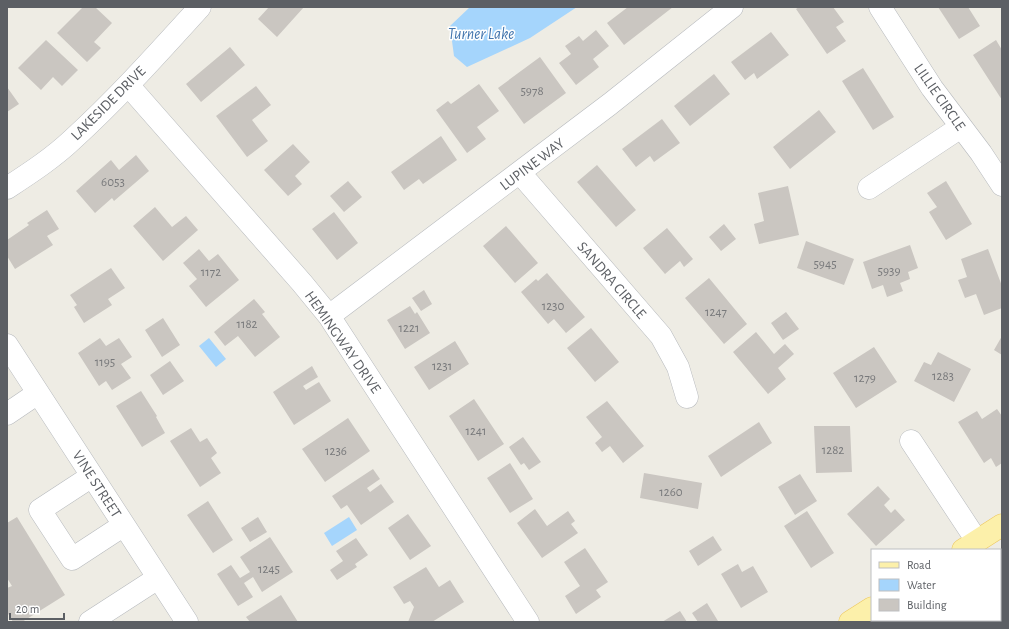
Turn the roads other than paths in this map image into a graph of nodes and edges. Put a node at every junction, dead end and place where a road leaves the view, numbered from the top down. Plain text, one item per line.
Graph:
1 (200, 7) edge
2 (732, 7) edge
3 (880, 7) edge
4 (128, 85) junction
5 (961, 127) junction
6 (520, 173) junction
7 (1002, 186) edge
8 (7, 188) edge
9 (869, 188) dead end
10 (329, 316) junction
11 (7, 345) edge
12 (38, 393) junction
13 (687, 397) dead end
14 (7, 414) edge
15 (911, 440) dead end
16 (92, 476) junction
17 (124, 525) junction
18 (1002, 525) edge
19 (970, 546) edge
20 (158, 578) junction
21 (871, 609) edge
22 (90, 622) edge
23 (187, 622) edge
24 (528, 622) edge
25 (850, 622) edge

1 - 4 street, LAKESIDE DRIVE
2 - 6 street, LUPINE WAY
3 - 5 street, LILLIE CIRCLE
4 - 8 street, LAKESIDE DRIVE
4 - 10 street, HEMINGWAY DRIVE
5 - 7 street, LILLIE CIRCLE
5 - 9 street
6 - 10 street, LUPINE WAY
6 - 13 street, SANDRA CIRCLE
10 - 24 street, HEMINGWAY DRIVE
11 - 12 street, VINE STREET
12 - 14 street
12 - 16 street, VINE STREET
15 - 19 street
16 - 17 street, VINE STREET
16 - 17 street
17 - 20 street, VINE STREET
18 - 19 main road
20 - 22 street
20 - 23 street, VINE STREET
21 - 25 main road

